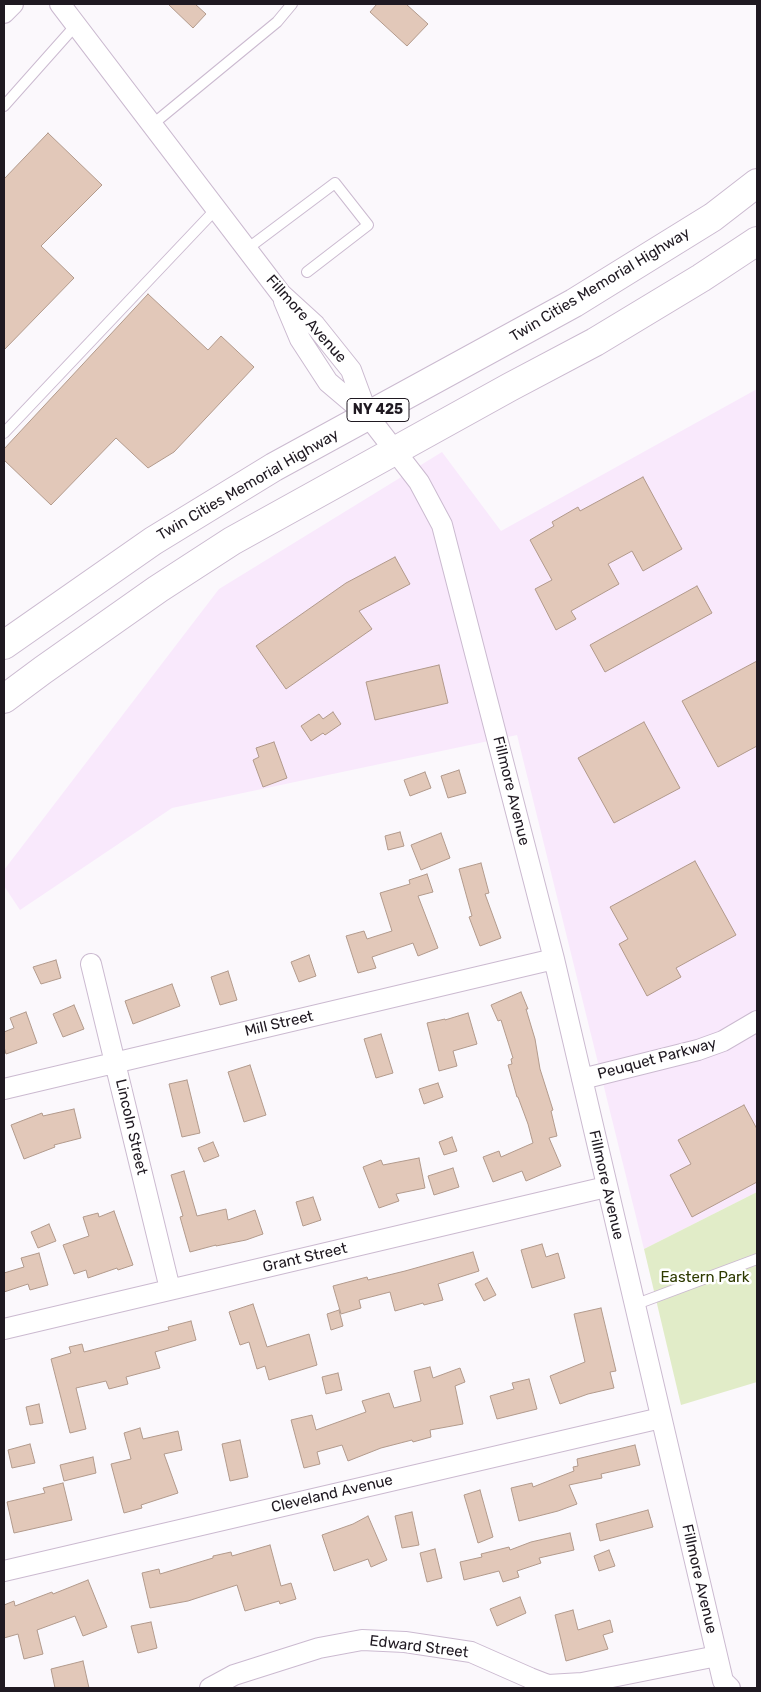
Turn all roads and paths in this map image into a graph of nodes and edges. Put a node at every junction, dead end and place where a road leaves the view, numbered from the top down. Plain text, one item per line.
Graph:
1 (13, 4) edge
2 (60, 4) edge
3 (292, 4) edge
4 (4, 13) edge
5 (76, 25) junction
6 (4, 106) edge
7 (153, 124) junction
8 (757, 183) edge
9 (217, 208) junction
10 (757, 241) edge
11 (246, 249) junction
12 (306, 272) dead end
13 (368, 416) junction
14 (4, 433) edge
15 (395, 451) junction
16 (4, 645) edge
17 (4, 699) edge
18 (554, 959) junction
19 (91, 964) dead end
20 (757, 1021) edge
21 (116, 1063) junction
22 (582, 1079) junction
23 (4, 1089) edge
24 (606, 1187) junction
25 (757, 1259) edge
26 (170, 1290) junction
27 (634, 1305) junction
28 (4, 1329) edge
29 (661, 1418) junction
30 (4, 1570) edge
31 (717, 1656) junction
32 (210, 1688) edge
33 (730, 1688) edge

1 - 4 street
2 - 5 street, Fillmore Avenue
3 - 7 lane
5 - 6 lane
5 - 7 street, Fillmore Avenue
7 - 9 street, Fillmore Avenue
8 - 13 main road, Twin Cities Memorial Highway / NY 425
9 - 11 street, Fillmore Avenue
9 - 14 lane
10 - 15 main road, NY 425
11 - 12 lane
11 - 13 street, Fillmore Avenue
13 - 15 street, Fillmore Avenue
13 - 16 main road, Twin Cities Memorial Highway / NY 425
15 - 17 main road, NY 425
15 - 18 street, Fillmore Avenue
18 - 21 street, Mill Street
18 - 22 street, Fillmore Avenue
19 - 21 street, Lincoln Street
20 - 22 street, Peuquet Parkway
21 - 23 street, Mill Street
21 - 26 street, Lincoln Street
22 - 24 street, Fillmore Avenue
24 - 26 street, Grant Street
24 - 27 street, Fillmore Avenue
25 - 27 lane
26 - 28 street, Grant Street
27 - 29 street, Fillmore Avenue
29 - 30 street, Cleveland Avenue
29 - 31 street, Fillmore Avenue
31 - 32 street, Edward Street
31 - 33 street, Fillmore Avenue

